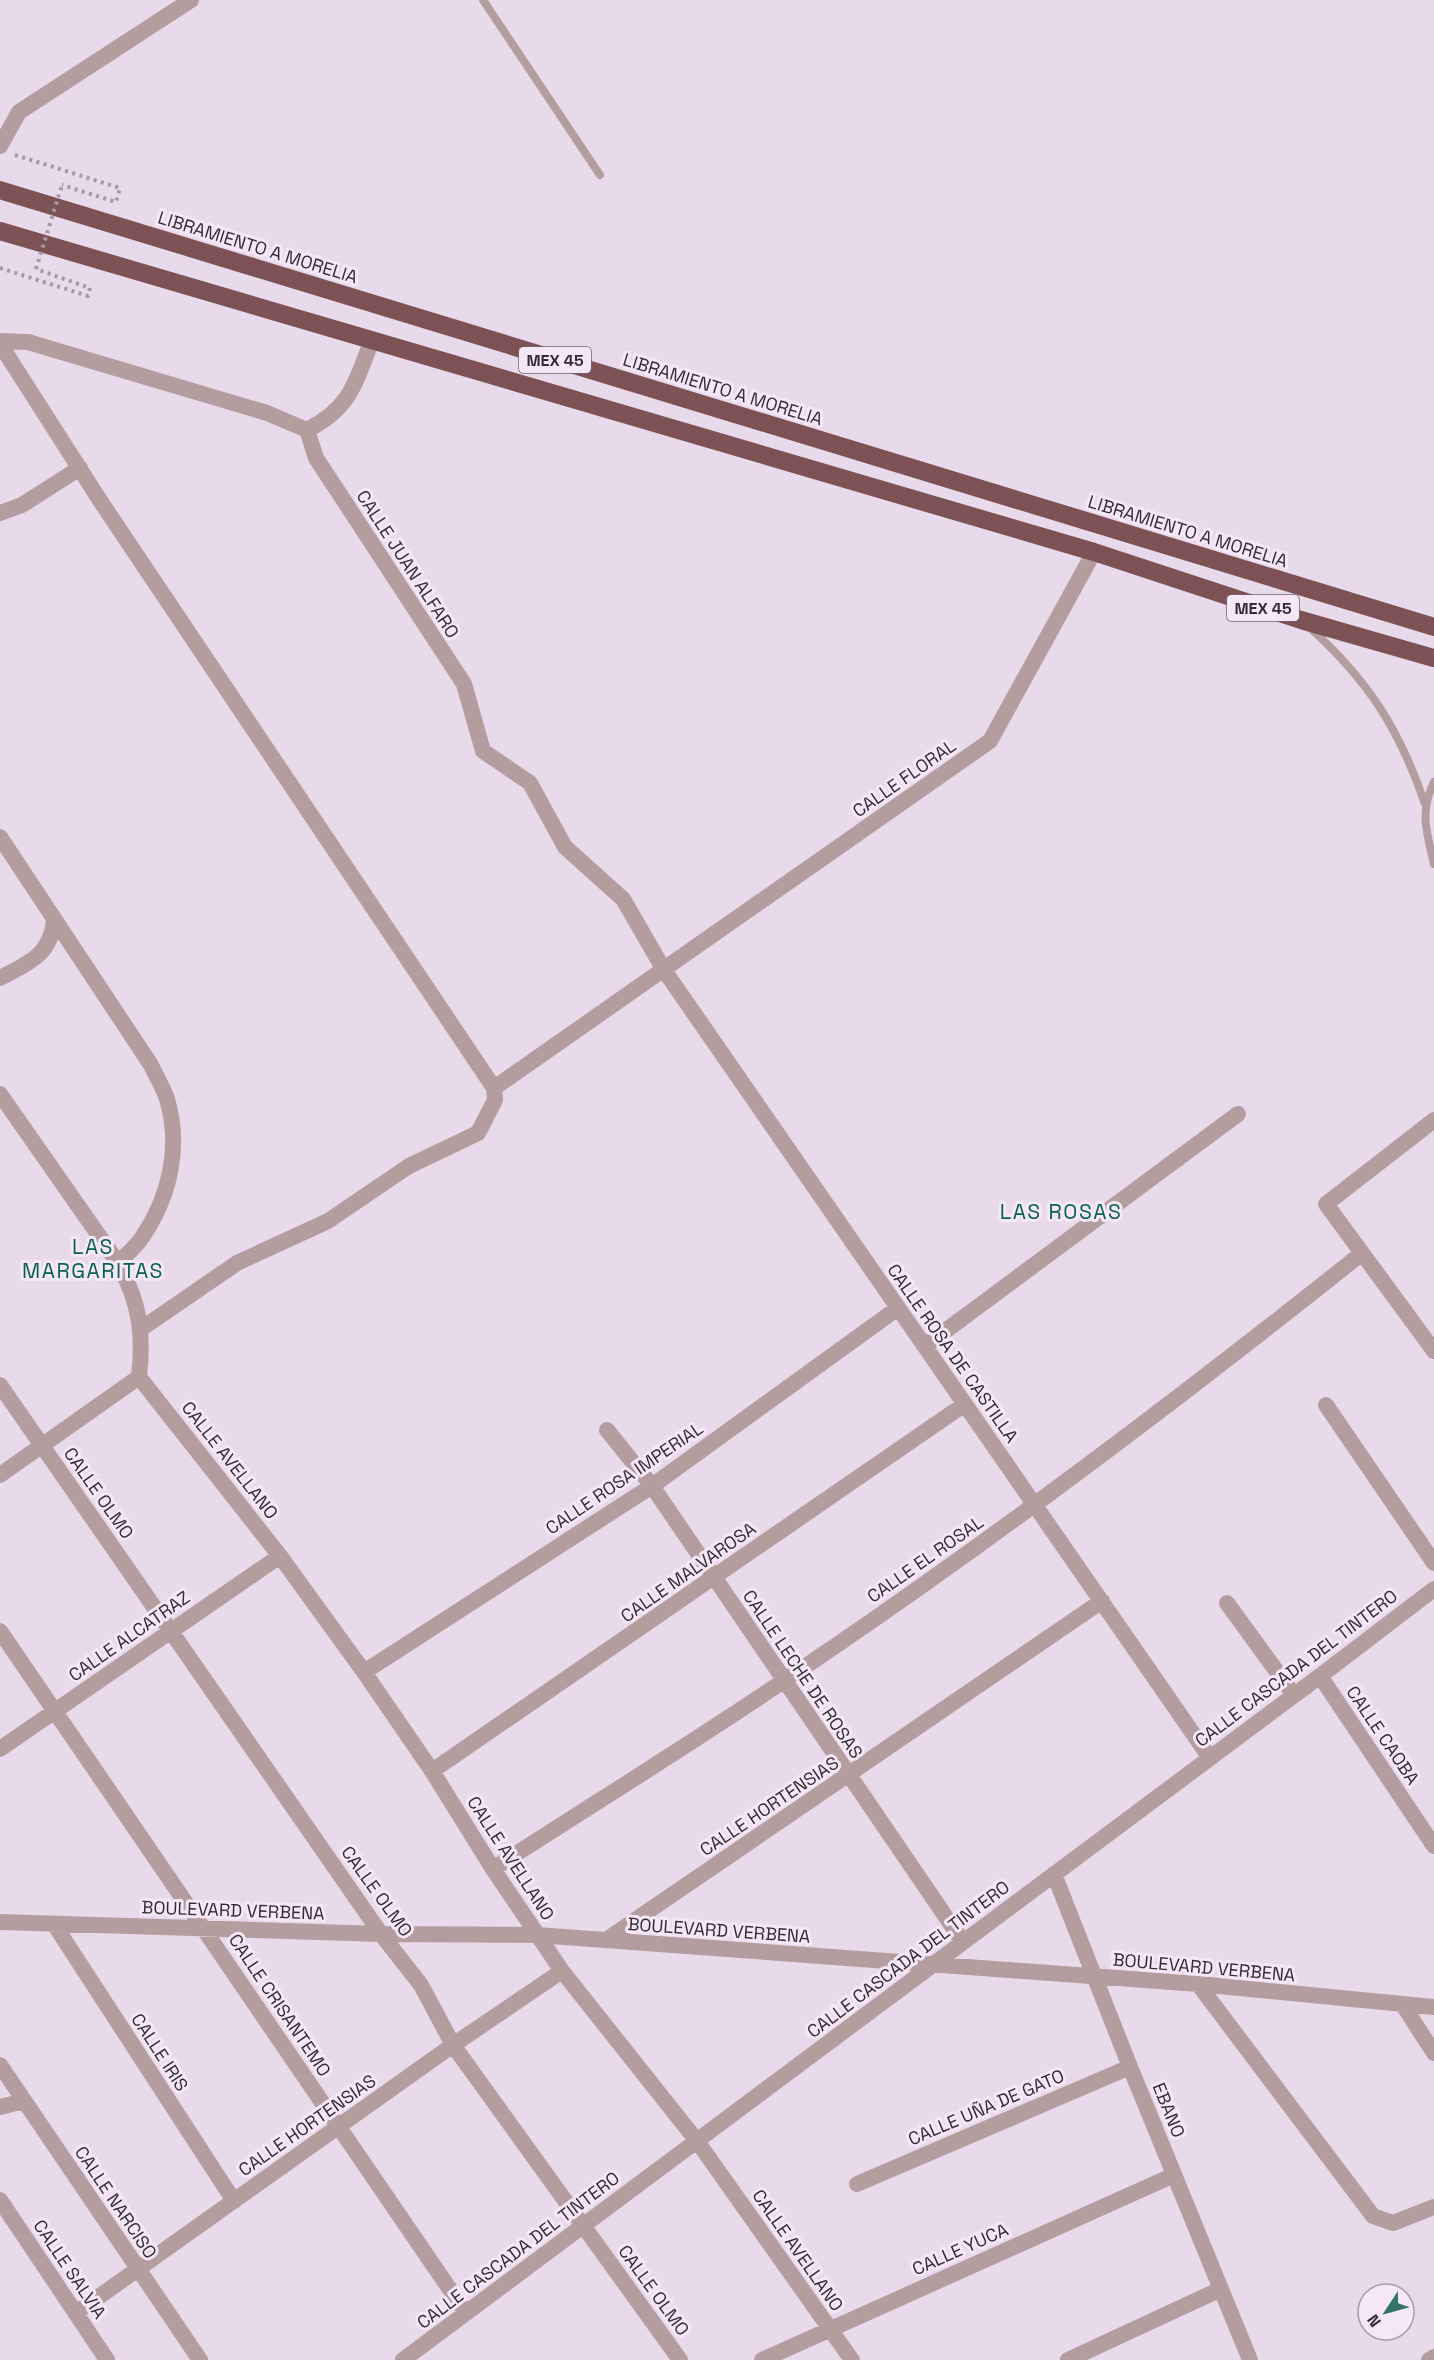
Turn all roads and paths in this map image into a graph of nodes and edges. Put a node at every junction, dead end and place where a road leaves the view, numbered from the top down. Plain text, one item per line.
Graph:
1 (191, 0) edge
2 (483, 0) edge
3 (19, 112) junction
4 (0, 124) edge
5 (5, 150) edge
6 (600, 175) dead end
7 (0, 190) edge
8 (0, 231) edge
9 (0, 268) edge
10 (372, 340) junction
11 (0, 343) edge
12 (307, 430) junction
13 (80, 468) junction
14 (0, 513) edge
15 (1094, 552) junction
16 (1301, 620) junction
17 (1434, 627) edge
18 (1434, 658) edge
19 (1434, 782) edge
20 (1425, 804) junction
21 (0, 837) edge
22 (1434, 864) edge
23 (54, 921) junction
24 (664, 970) junction
25 (0, 978) edge
26 (494, 1088) junction
27 (0, 1094) edge
28 (1238, 1114) dead end
29 (1434, 1120) edge
30 (1361, 1254) junction
31 (118, 1263) junction
32 (898, 1308) junction
33 (141, 1329) junction
34 (925, 1346) junction
35 (1434, 1351) edge
36 (139, 1377) junction
37 (0, 1385) edge
38 (965, 1404) junction
39 (1326, 1405) dead end
40 (607, 1430) dead end
41 (42, 1445) junction
42 (0, 1475) edge
43 (652, 1486) junction
44 (1035, 1505) junction
45 (280, 1556) junction
46 (1434, 1563) edge
47 (714, 1577) junction
48 (1434, 1588) edge
49 (1102, 1601) junction
50 (1227, 1603) dead end
51 (173, 1630) junction
52 (0, 1631) edge
53 (364, 1672) junction
54 (1320, 1676) junction
55 (784, 1681) junction
56 (1294, 1695) junction
57 (55, 1711) junction
58 (0, 1749) edge
59 (1210, 1758) junction
60 (432, 1771) junction
61 (849, 1774) junction
62 (1434, 1846) edge
63 (493, 1869) junction
64 (1054, 1874) junction
65 (0, 1923) edge
66 (54, 1924) junction
67 (203, 1928) junction
68 (381, 1934) junction
69 (537, 1935) junction
70 (606, 1940) junction
71 (963, 1942) junction
72 (932, 1966) junction
73 (562, 1971) junction
74 (1094, 1977) junction
75 (1198, 1984) junction
76 (1403, 2004) junction
77 (1434, 2007) edge
78 (453, 2045) junction
79 (1434, 2053) edge
80 (0, 2065) edge
81 (1130, 2067) junction
82 (24, 2101) junction
83 (0, 2107) edge
84 (339, 2126) junction
85 (697, 2141) junction
86 (1174, 2175) junction
87 (858, 2184) dead end
88 (0, 2200) edge
89 (234, 2201) junction
90 (1434, 2206) edge
91 (584, 2225) junction
92 (138, 2269) junction
93 (1221, 2289) junction
94 (76, 2313) junction
95 (466, 2313) junction
96 (830, 2328) junction
97 (1434, 2357) edge
98 (107, 2360) edge
99 (200, 2360) edge
100 (403, 2360) edge
101 (680, 2360) edge
102 (762, 2360) edge
103 (852, 2360) edge
104 (1068, 2360) edge
105 (1250, 2360) edge
106 (1429, 2360) edge

1 - 3 street
2 - 6 lane
3 - 4 street
3 - 5 street
5 - 9 path, bridge
7 - 17 highway, LIBRAMIENTO A MORELIA / MEX 45
8 - 10 highway, MEX 45
10 - 12 street
10 - 15 highway, MEX 45
11 - 12 street
11 - 13 street
12 - 24 street, CALLE JUAN ALFARO
13 - 14 street
13 - 26 street
15 - 16 highway, MEX 45
15 - 24 street, CALLE FLORAL
16 - 18 highway, MEX 45
16 - 20 lane
19 - 20 lane
20 - 22 lane
21 - 23 street
23 - 25 street
23 - 31 street
24 - 26 street, CALLE FLORAL
24 - 32 street, CALLE ROSA DE CASTILLA
26 - 33 street
27 - 31 street
28 - 34 street
29 - 30 street
30 - 35 street
30 - 44 street, CALLE EL ROSAL
31 - 33 street
32 - 34 street, CALLE ROSA DE CASTILLA
32 - 43 street, CALLE ROSA IMPERIAL
33 - 36 street
34 - 38 street, CALLE ROSA DE CASTILLA
36 - 41 street
36 - 45 street, CALLE AVELLANO
37 - 41 street, CALLE OLMO
38 - 44 street, CALLE ROSA DE CASTILLA
38 - 47 street, CALLE MALVAROSA
39 - 46 street
40 - 43 street, CALLE LECHE DE ROSAS
41 - 42 street
41 - 51 street, CALLE OLMO
43 - 47 street, CALLE LECHE DE ROSAS
43 - 53 street, CALLE ROSA IMPERIAL
44 - 49 street, CALLE ROSA DE CASTILLA
44 - 55 street, CALLE EL ROSAL
45 - 51 street, CALLE ALCATRAZ
45 - 53 street, CALLE AVELLANO
47 - 55 street, CALLE LECHE DE ROSAS
47 - 60 street, CALLE MALVAROSA
48 - 54 street, CALLE CASCADA DEL TINTERO
49 - 59 street, CALLE ROSA DE CASTILLA
49 - 61 street, CALLE HORTENSIAS
50 - 56 street
51 - 57 street, CALLE ALCATRAZ
51 - 68 street, CALLE OLMO
52 - 57 street, CALLE CRISANTEMO
53 - 60 street, CALLE AVELLANO
54 - 56 street, CALLE CASCADA DEL TINTERO
54 - 62 street, CALLE CAOBA
55 - 61 street, CALLE LECHE DE ROSAS
55 - 63 street, CALLE EL ROSAL
56 - 59 street, CALLE CASCADA DEL TINTERO
57 - 58 street, CALLE ALCATRAZ
57 - 67 street, CALLE CRISANTEMO
59 - 64 street, CALLE CASCADA DEL TINTERO
60 - 63 street, CALLE AVELLANO
61 - 70 street, CALLE HORTENSIAS
61 - 71 street, CALLE LECHE DE ROSAS
63 - 69 street, CALLE AVELLANO
64 - 71 street, CALLE CASCADA DEL TINTERO
64 - 74 street, EBANO
65 - 66 street, BOULEVARD VERBENA
66 - 67 street, BOULEVARD VERBENA
66 - 89 street, CALLE IRIS
67 - 68 street, BOULEVARD VERBENA
67 - 84 street, CALLE CRISANTEMO
68 - 69 street, BOULEVARD VERBENA
68 - 78 street, CALLE OLMO
69 - 70 street, BOULEVARD VERBENA
69 - 73 street, CALLE AVELLANO
70 - 72 street, BOULEVARD VERBENA
71 - 72 street, CALLE CASCADA DEL TINTERO
72 - 74 street, BOULEVARD VERBENA
72 - 85 street, CALLE CASCADA DEL TINTERO
73 - 78 street, CALLE HORTENSIAS
73 - 85 street, CALLE AVELLANO
74 - 75 street, BOULEVARD VERBENA
74 - 81 street, EBANO
75 - 76 street, BOULEVARD VERBENA
75 - 90 street
76 - 77 street, BOULEVARD VERBENA
76 - 79 street
78 - 84 street, CALLE HORTENSIAS
78 - 91 street, CALLE OLMO
80 - 82 street, CALLE NARCISO
81 - 86 street, EBANO
81 - 87 street, CALLE UÑA DE GATO
82 - 83 street
82 - 92 street, CALLE NARCISO
84 - 89 street, CALLE HORTENSIAS
84 - 95 street, CALLE CRISANTEMO
85 - 91 street, CALLE CASCADA DEL TINTERO
85 - 96 street, CALLE AVELLANO
86 - 93 street, EBANO
86 - 96 street, CALLE YUCA
88 - 94 street, CALLE SALVIA
89 - 92 street, CALLE HORTENSIAS
91 - 95 street, CALLE CASCADA DEL TINTERO
91 - 101 street, CALLE OLMO
92 - 94 street, CALLE HORTENSIAS
92 - 99 street, CALLE NARCISO
93 - 104 street
93 - 105 street, EBANO
94 - 98 street, CALLE SALVIA
95 - 100 street, CALLE CASCADA DEL TINTERO
96 - 102 street, CALLE YUCA
96 - 103 street, CALLE AVELLANO
97 - 106 street

